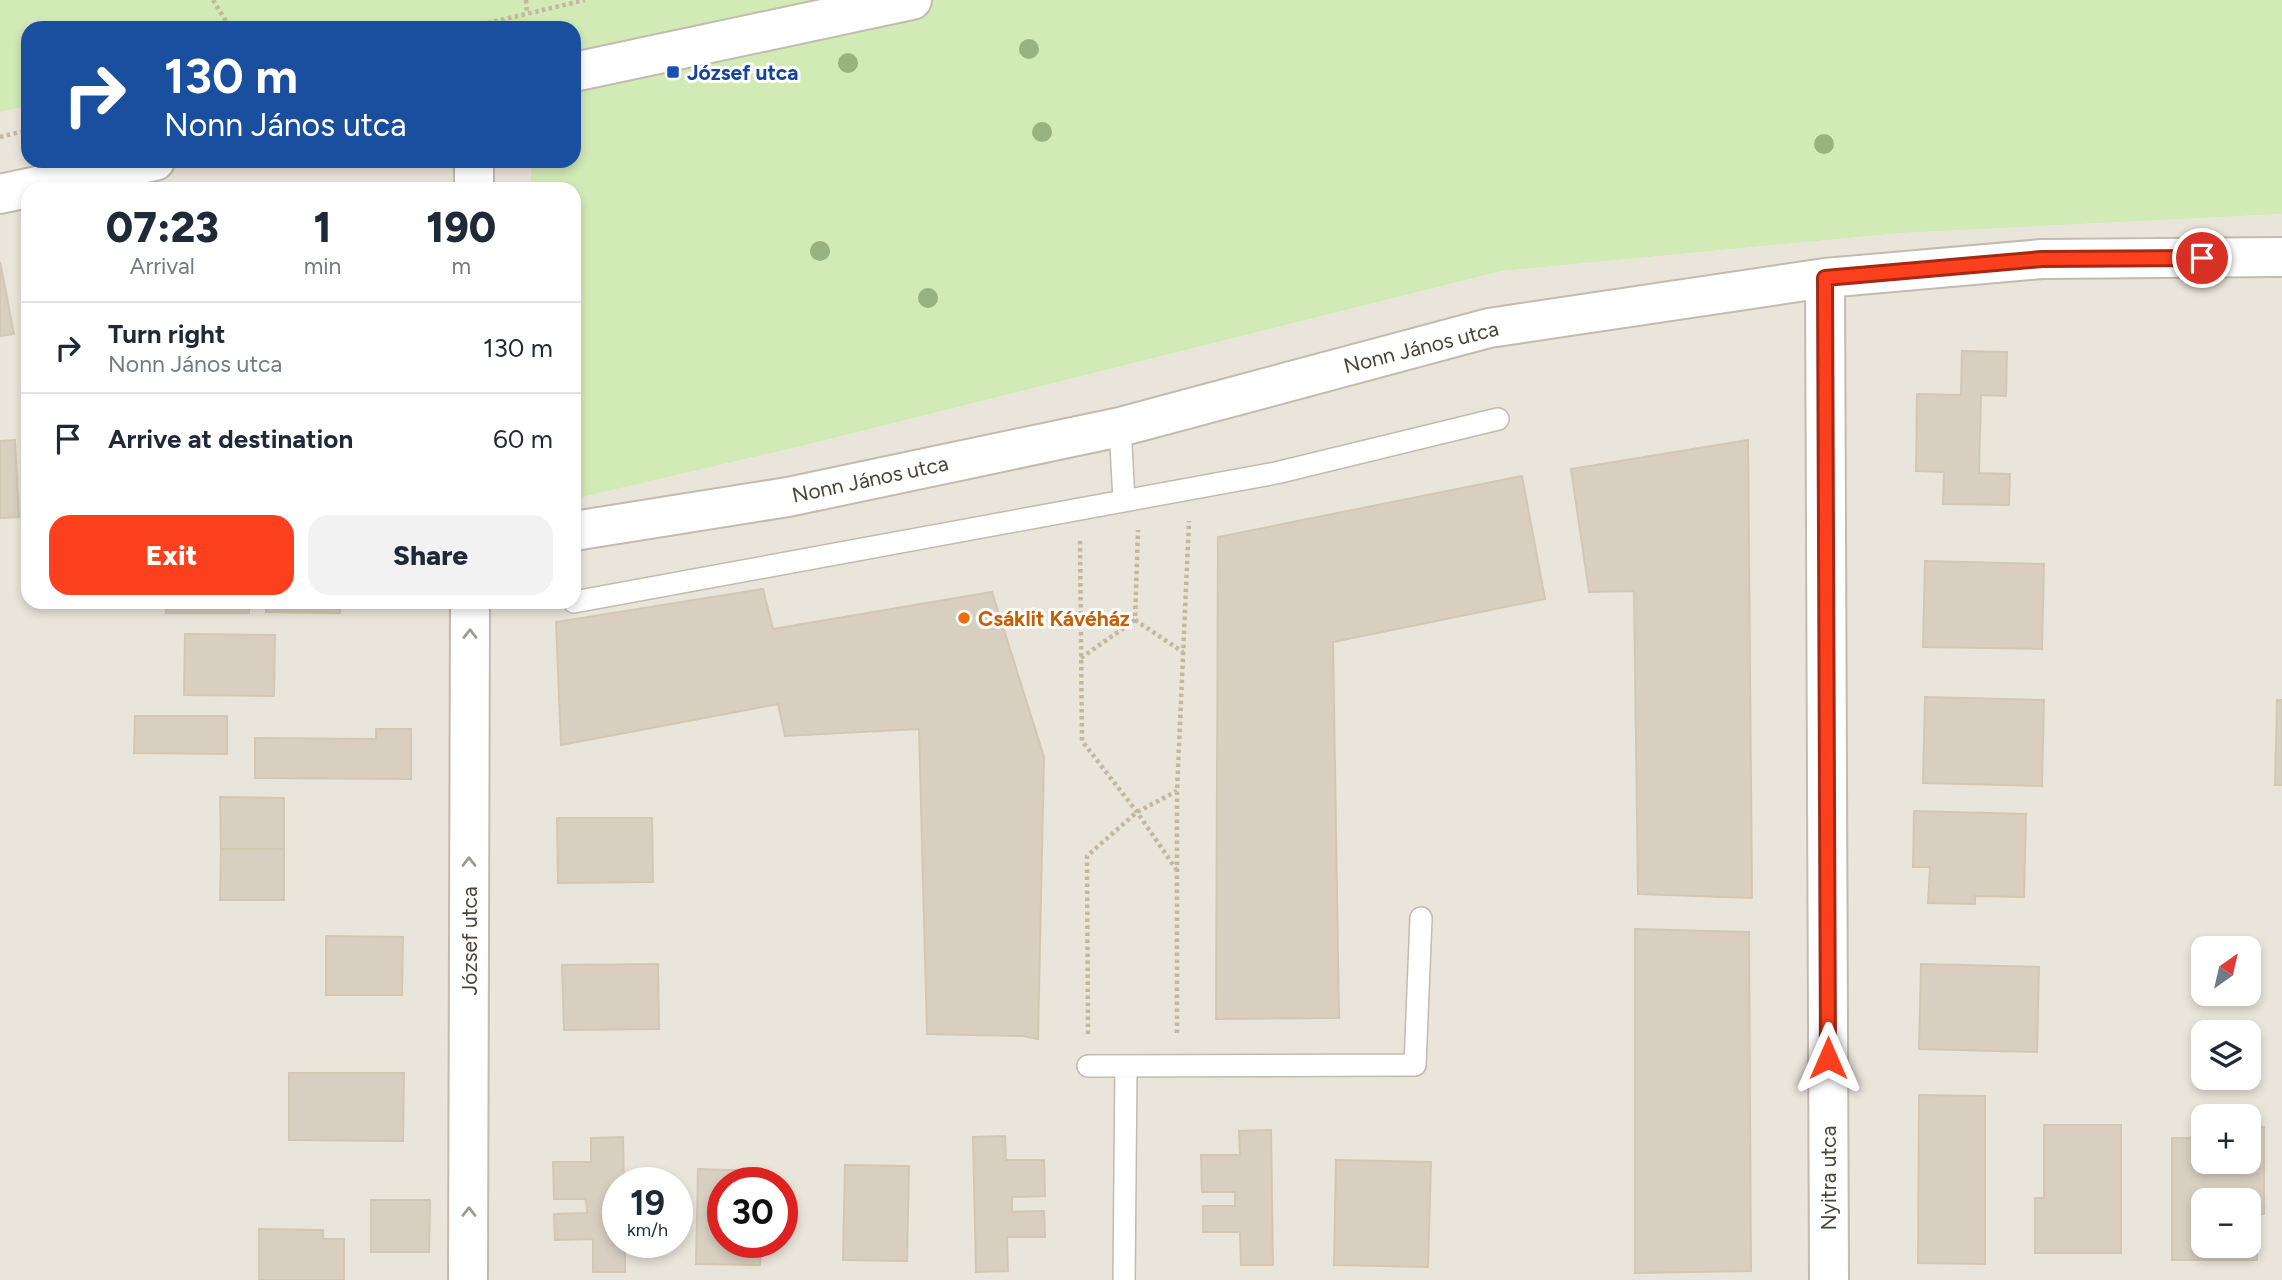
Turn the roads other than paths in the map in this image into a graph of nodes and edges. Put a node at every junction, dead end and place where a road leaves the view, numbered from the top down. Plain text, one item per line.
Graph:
1 (912, 0) edge
2 (581, 71) edge
3 (122, 168) edge
4 (56, 182) edge
5 (21, 190) edge
6 (0, 194) edge
7 (2282, 257) edge
8 (1825, 278) junction
9 (1498, 419) dead end
10 (1121, 427) junction
11 (1132, 499) junction
12 (581, 530) edge
13 (581, 600) edge
14 (470, 609) edge
15 (1421, 918) dead end
16 (1088, 1066) road end
17 (1126, 1066) junction
18 (468, 1280) edge
19 (1124, 1280) edge
20 (1829, 1280) edge

1 - 2 street
3 - 4 street
5 - 6 street
7 - 8 street, Nonn János utca
8 - 10 street, Nonn János utca
8 - 20 street, Nyitra utca
9 - 11 lane
10 - 11 lane
10 - 12 street, Nonn János utca
11 - 13 lane
18 -> 14 street, József utca
15 - 17 lane
16 - 17 lane
17 - 19 lane

